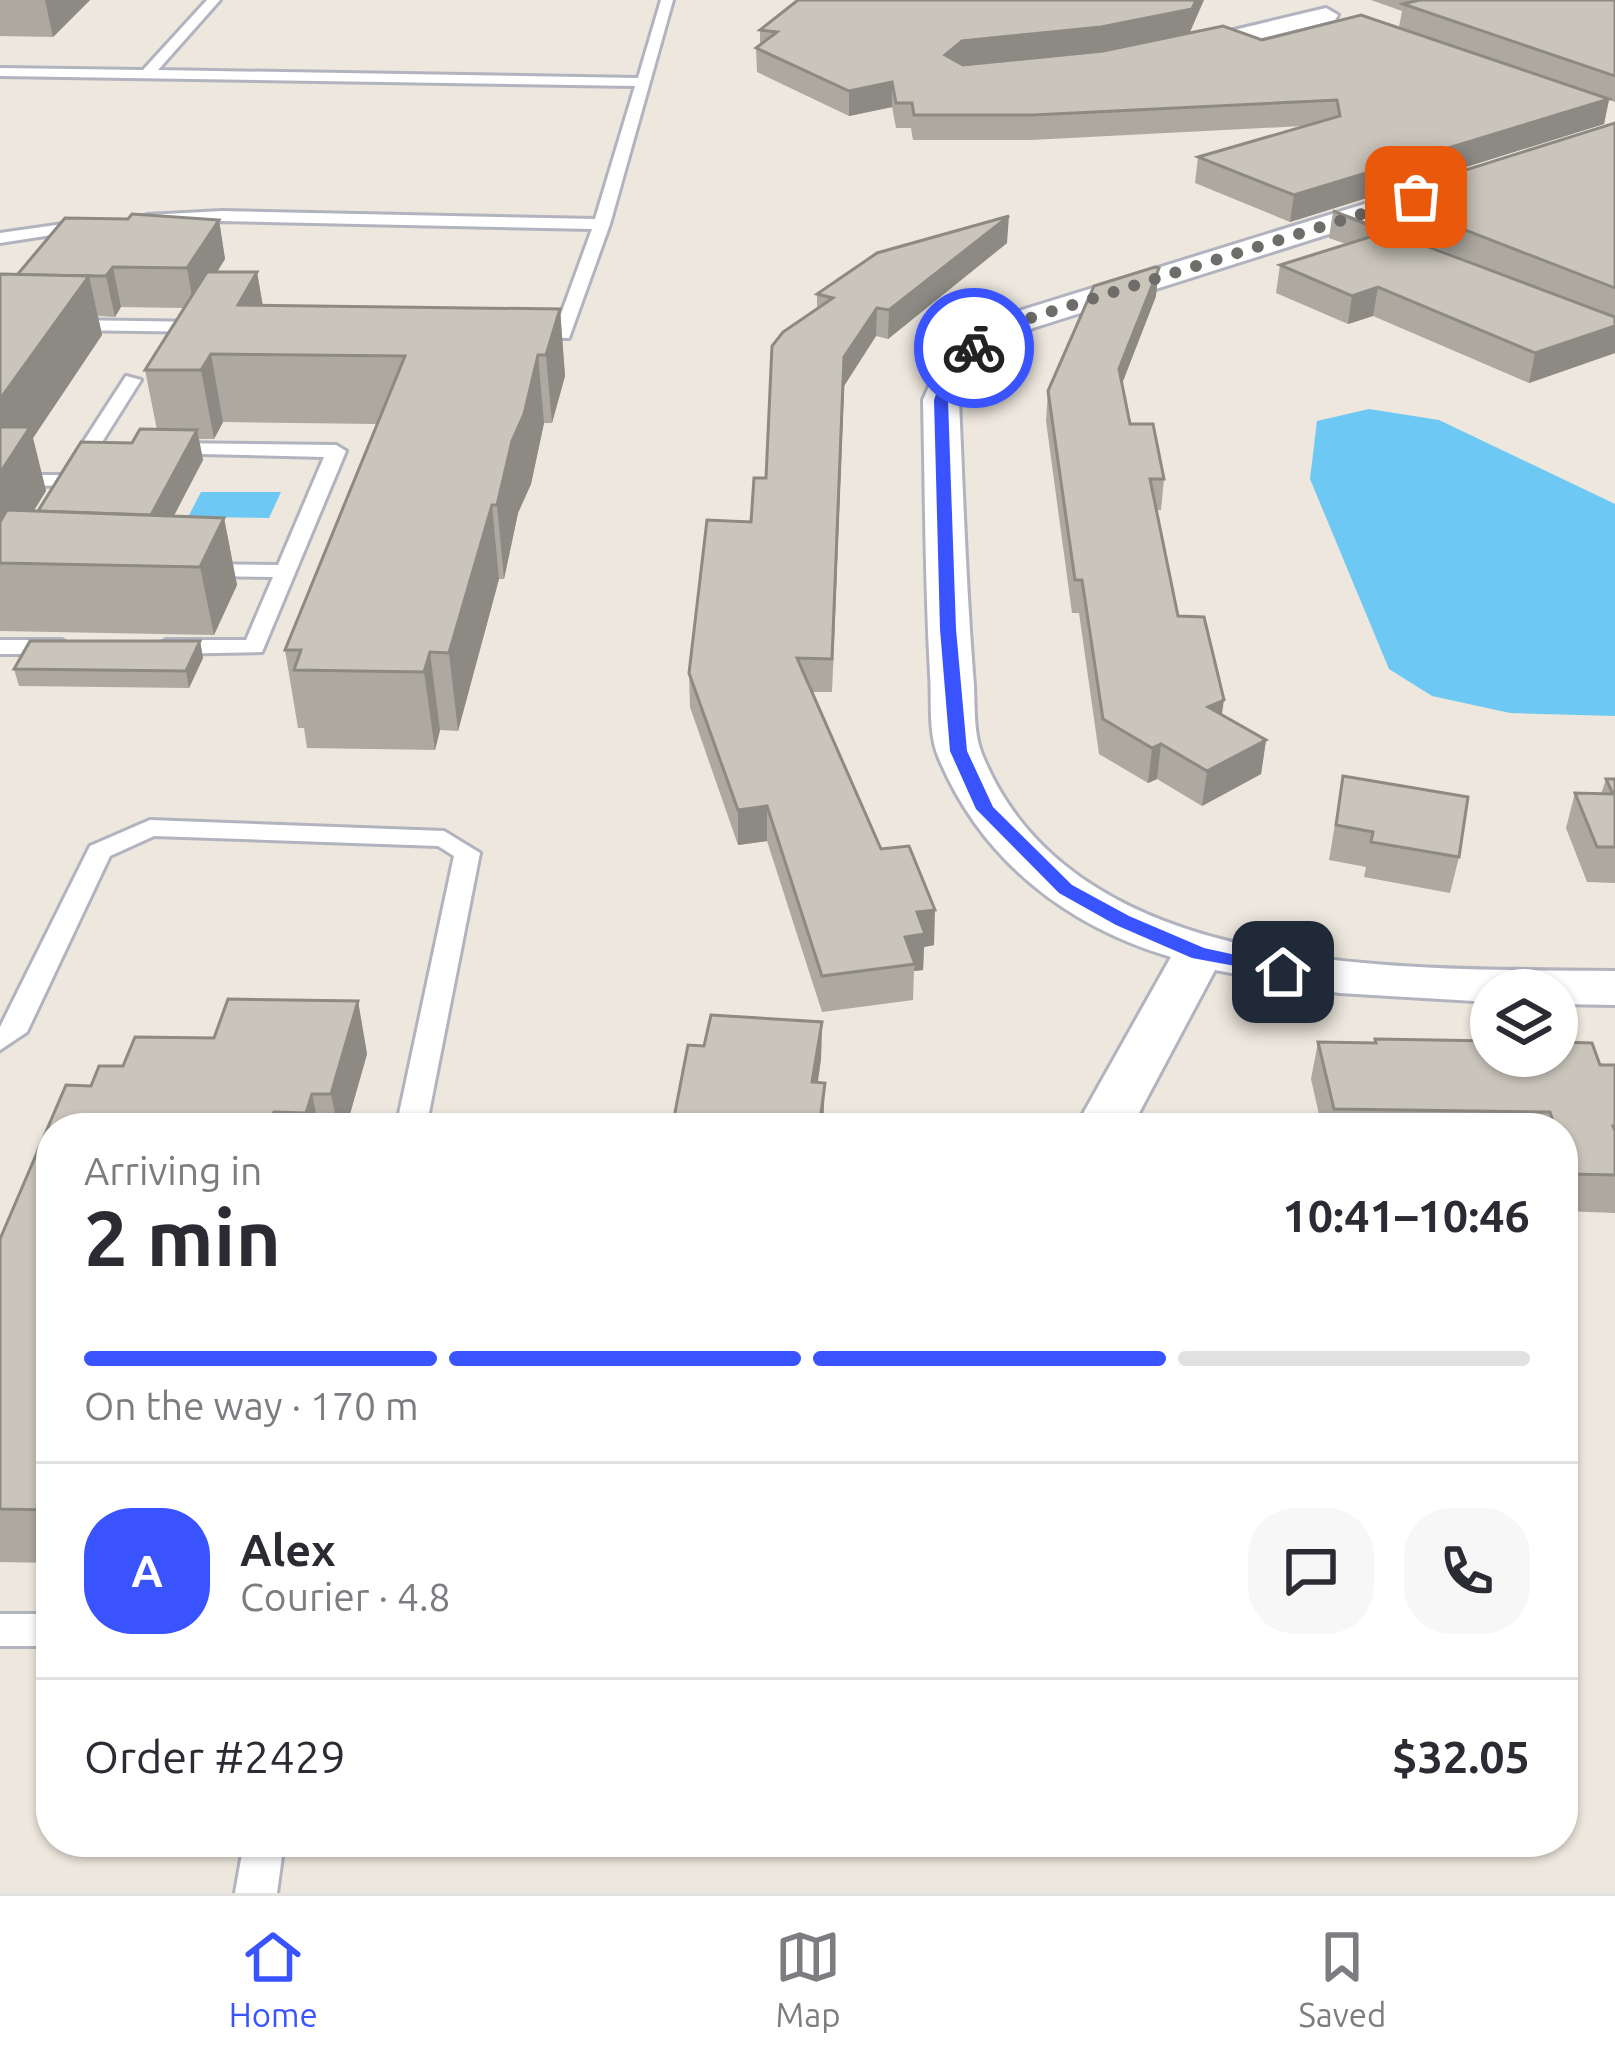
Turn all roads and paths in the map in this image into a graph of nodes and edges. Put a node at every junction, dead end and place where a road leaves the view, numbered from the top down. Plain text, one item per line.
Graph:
1 (214, 0) edge
2 (667, 0) edge
3 (1286, 0) edge
4 (1163, 54) edge
5 (0, 72) edge
6 (147, 74) junction
7 (642, 82) junction
8 (1486, 175) edge
9 (125, 221) edge
10 (1336, 223) junction
11 (104, 224) edge
12 (602, 224) junction
13 (0, 238) edge
14 (1379, 240) edge
15 (0, 324) edge
16 (231, 327) edge
17 (503, 332) edge
18 (132, 380) dead end
19 (112, 449) junction
20 (0, 481) edge
21 (173, 569) edge
22 (286, 571) junction
23 (0, 646) edge
24 (92, 647) edge
25 (139, 647) edge
26 (1199, 953) junction
27 (1615, 988) edge
28 (0, 1041) edge
29 (414, 1113) edge
30 (1110, 1113) edge
31 (0, 1630) edge
32 (36, 1630) edge
33 (262, 1857) edge
34 (256, 1893) edge

1 - 6 lane
2 - 7 lane
3 - 4 street
5 - 6 lane
6 - 7 lane
7 - 12 lane
8 - 10 street
9 - 12 lane
10 - 14 street
10 - 26 street
11 - 13 lane
12 - 17 lane
15 - 16 lane
18 - 19 lane
19 - 20 lane
19 - 22 lane
21 - 22 lane
22 - 25 lane
23 - 24 lane
26 - 27 street
26 - 30 street
28 - 29 lane
31 - 32 lane
33 - 34 lane

